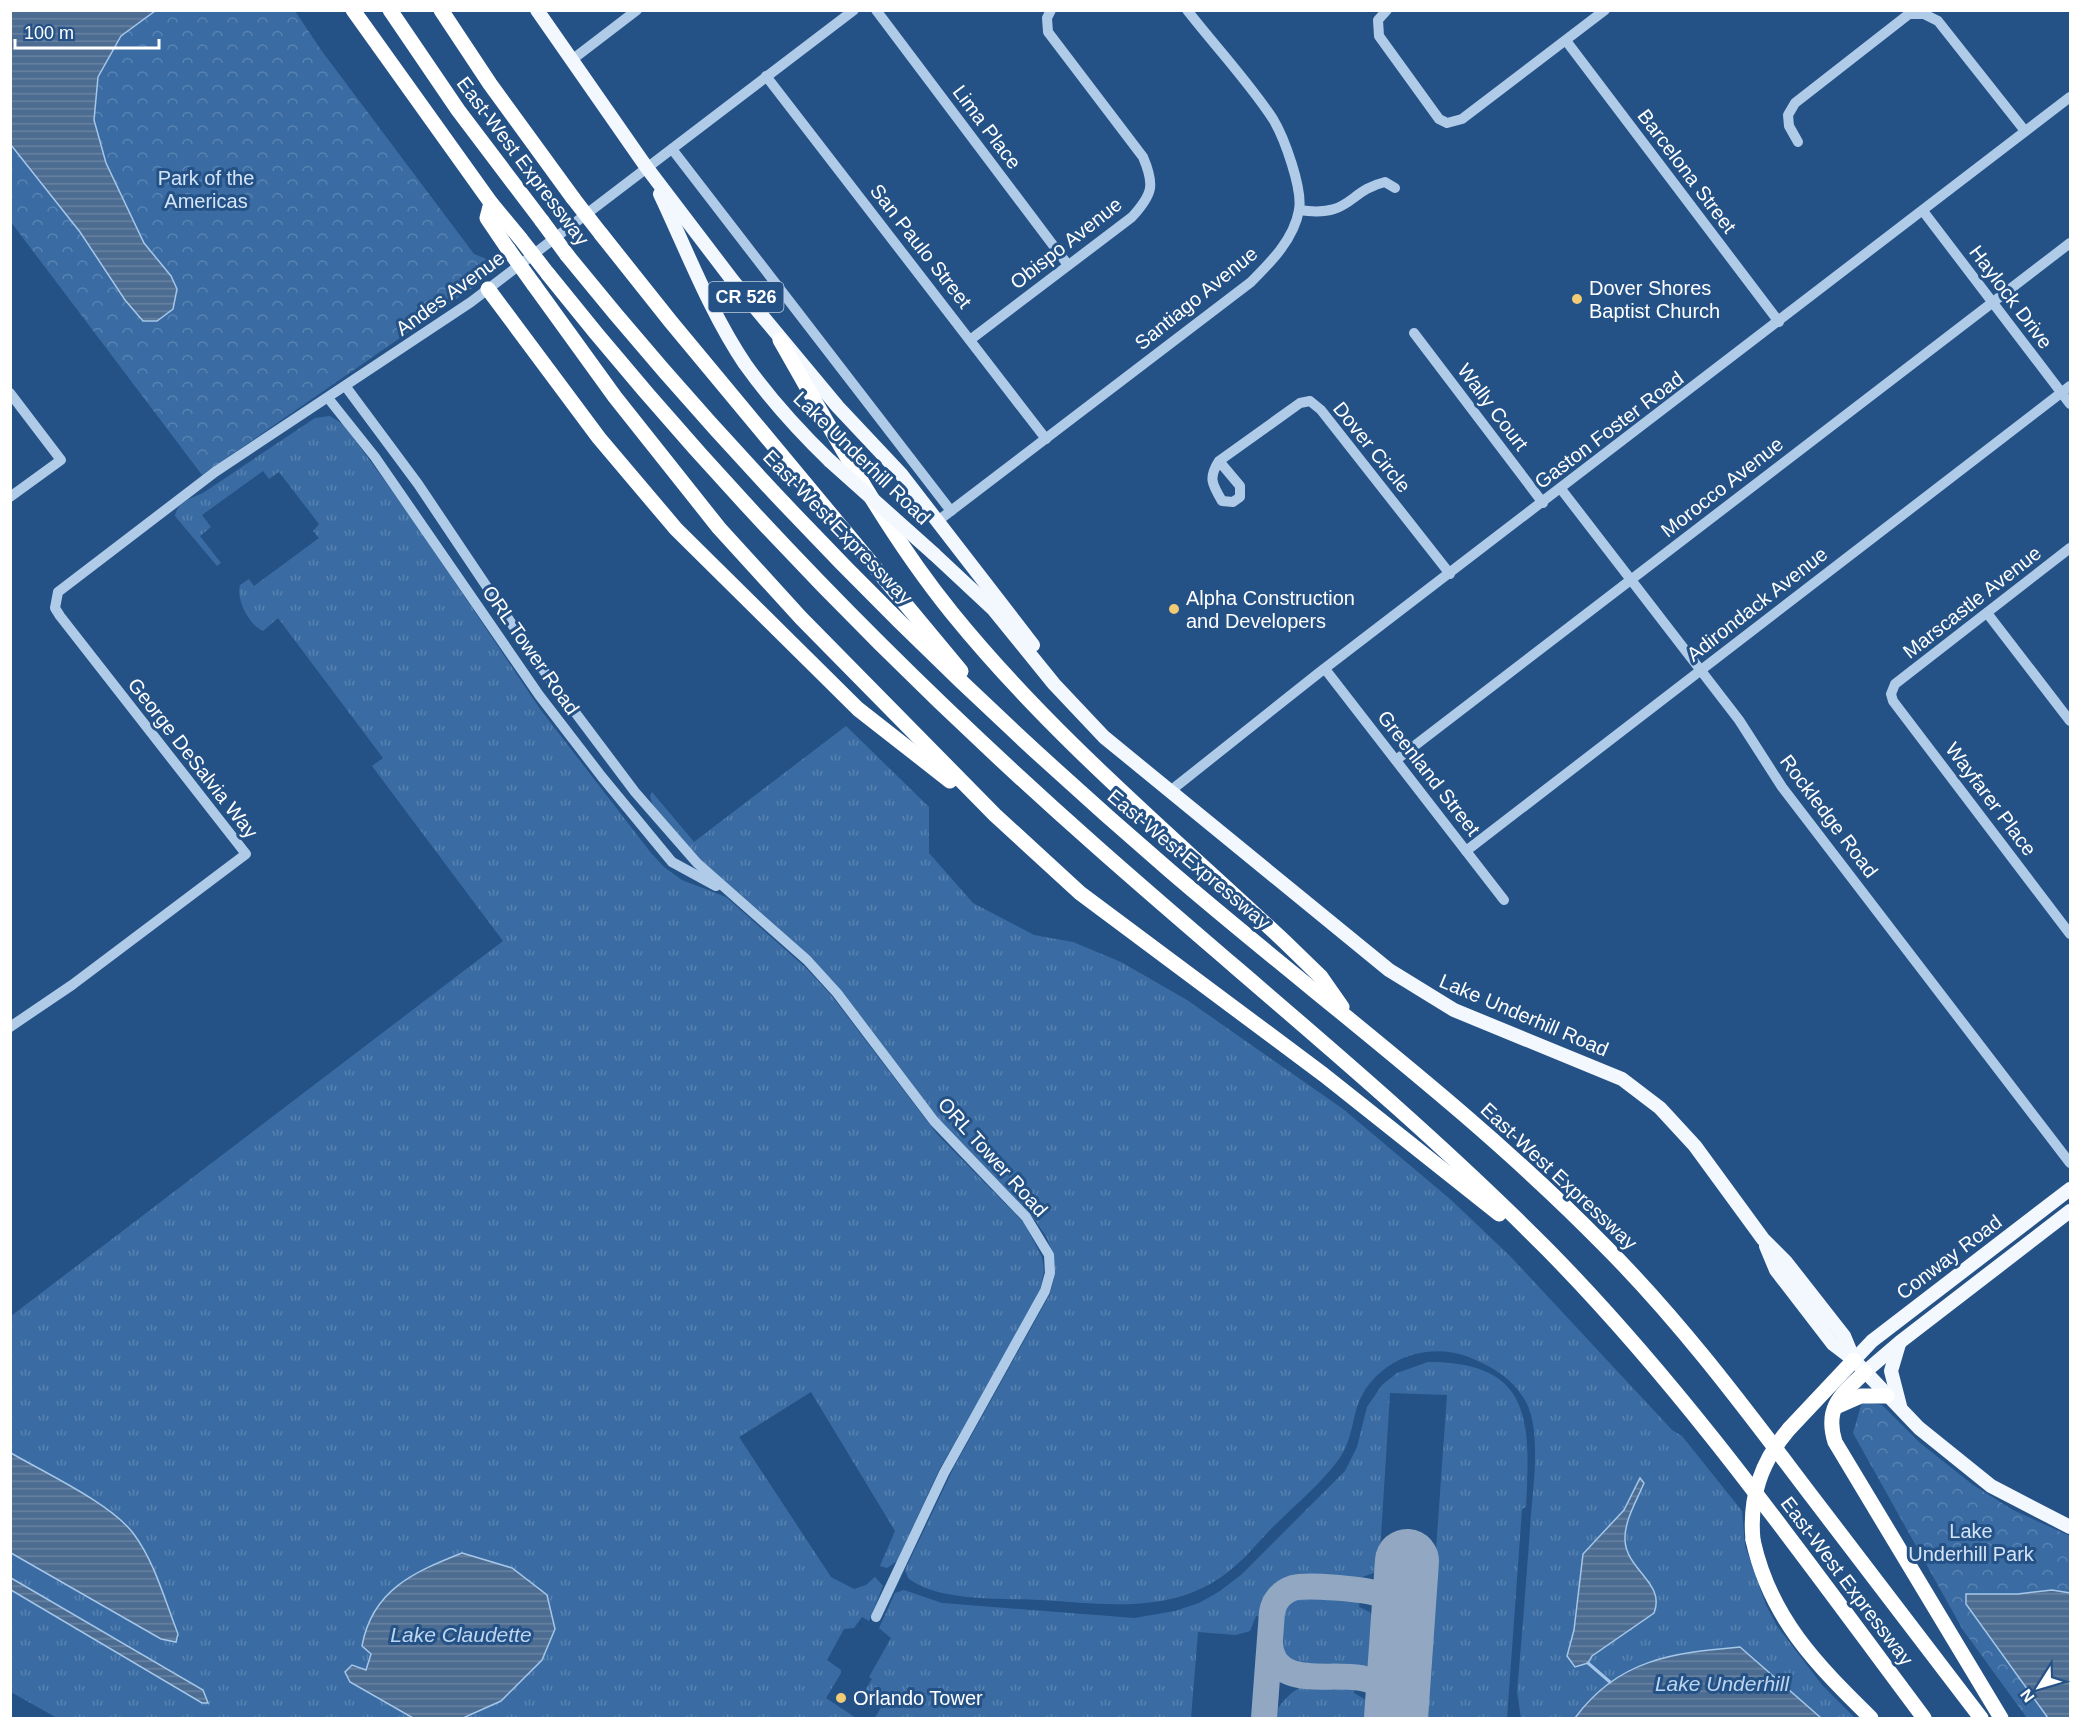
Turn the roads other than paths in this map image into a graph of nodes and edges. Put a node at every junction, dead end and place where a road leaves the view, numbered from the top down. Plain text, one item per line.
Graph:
1 (353, 10) edge
2 (390, 10) edge
3 (441, 10) edge
4 (537, 10) edge
5 (637, 10) edge
6 (854, 10) edge
7 (876, 10) edge
8 (1051, 10) edge
9 (1187, 10) edge
10 (1388, 10) edge
11 (1605, 10) edge
12 (1566, 42) junction
13 (573, 59) junction
14 (766, 76) junction
15 (2070, 96) edge
16 (2025, 131) junction
17 (1798, 142) dead end
18 (672, 149) junction
19 (647, 168) junction
20 (1395, 188) dead end
21 (1299, 210) junction
22 (1923, 211) junction
23 (2070, 243) edge
24 (514, 244) junction
25 (1068, 265) junction
26 (488, 289) junction
27 (1992, 302) junction
28 (1779, 322) junction
29 (1414, 333) dead end
30 (780, 340) junction
31 (970, 340) junction
32 (346, 387) junction
33 (2066, 389) edge
34 (10, 393) edge
35 (328, 398) junction
36 (2070, 404) edge
37 (1046, 439) junction
38 (1220, 461) dead end
39 (1561, 489) junction
40 (10, 497) edge
41 (1543, 503) junction
42 (951, 511) junction
43 (939, 520) junction
44 (2070, 548) edge
45 (1450, 574) junction
46 (1631, 580) junction
47 (58, 592) joint
48 (1987, 613) junction
49 (510, 621) junction
50 (494, 632) junction
51 (1325, 669) junction
52 (1700, 670) junction
53 (1895, 684) joint
54 (982, 700) junction
55 (2070, 721) edge
56 (1104, 737) junction
57 (1396, 760) junction
58 (635, 792) junction
59 (1169, 792) junction
60 (622, 802) junction
61 (995, 815) junction
62 (1466, 851) junction
63 (732, 895) junction
64 (1503, 900) dead end
65 (2070, 934) edge
66 (1353, 1021) junction
67 (10, 1027) edge
68 (2070, 1163) edge
69 (2070, 1189) edge
70 (2070, 1211) edge
71 (1547, 1250) junction
72 (1900, 1342) junction
73 (1854, 1360) junction
74 (1865, 1372) junction
75 (1887, 1396) junction
76 (1834, 1408) junction
77 (1901, 1410) junction
78 (2070, 1527) edge
79 (876, 1617) dead end
80 (1871, 1719) edge
81 (1924, 1719) edge
82 (1981, 1719) edge
83 (2001, 1719) edge

1 - 24 highway
2 - 54 highway, East-West Expressway, bridge
3 - 54 highway, bridge
4 - 13 main road, Lake Underhill Road / CR 526
5 - 13 street
6 - 14 street, Andes Avenue
7 - 25 street, Lima Place
8 - 25 street, Obispo Avenue
9 - 21 street, Santiago Avenue
10 - 12 street
11 - 12 street
12 - 28 street, Barcelona Street
13 - 19 main road, Lake Underhill Road / CR 526
14 - 18 street, Andes Avenue
14 - 31 street, San Paulo Street
15 - 16 street, Gaston Foster Road
16 - 17 street
16 - 22 street, Gaston Foster Road
18 - 19 street, Andes Avenue
18 - 42 street, Lake Underhill Road
19 - 26 street, Andes Avenue
19 - 30 main road, Lake Underhill Road / CR 526
19 - 56 main road, Lake Underhill Road / CR 526, bridge
20 - 21 street
21 - 37 street, Santiago Avenue
22 - 27 street, Haylock Drive
22 - 28 street, Gaston Foster Road
23 - 27 street, Morocco Avenue
24 - 61 highway, bridge
24 - 71 highway, East-West Expressway, bridge
25 - 31 street, Obispo Avenue
26 - 32 street, Andes Avenue
26 - 61 highway
27 - 33 street, Haylock Drive
27 - 46 street, Morocco Avenue
28 - 39 street, Gaston Foster Road
29 - 41 street, Wally Court
30 - 43 main road, Lake Underhill Road / CR 526
30 - 66 highway
31 - 37 street, San Paulo Street
32 - 35 street, Andes Avenue
32 - 49 street, ORL Tower Road
33 - 36 street, Haylock Drive
33 - 52 street, Adirondack Avenue
34 - 40 street
35 - 47 street, Andes Avenue
35 - 50 street, ORL Tower Road
37 - 42 street, Santiago Avenue
38 - 45 street, Dover Circle
39 - 41 street, Gaston Foster Road
39 - 46 street, Rockledge Road
41 - 45 street, Gaston Foster Road
42 - 43 street, Santiago Avenue
43 - 56 main road, Lake Underhill Road / CR 526
44 - 48 street, Marscastle Avenue
45 - 51 street, Gaston Foster Road
46 - 52 street, Rockledge Road
46 - 57 street, Morocco Avenue
47 - 67 street, George DeSalvia Way
48 - 53 street, Marscastle Avenue
48 - 55 street
49 - 50 street
49 - 58 street, ORL Tower Road
50 - 60 street, ORL Tower Road
51 - 57 street, Greenland Street
51 - 59 street, Gaston Foster Road
52 - 62 street, Adirondack Avenue
52 - 68 street, Rockledge Road
53 - 65 street, Wayfarer Place
54 - 66 highway, East-West Expressway
56 - 59 main road, Lake Underhill Road / CR 526
57 - 62 street, Greenland Street
58 - 60 street
58 - 63 street, ORL Tower Road
59 - 73 main road, Lake Underhill Road / CR 526
60 - 63 street, ORL Tower Road
61 - 71 highway
62 - 64 street, Greenland Street
63 - 79 street, ORL Tower Road
66 - 82 highway, East-West Expressway
69 - 73 main road, Conway Road
70 - 72 main road, Conway Road
71 - 81 highway, East-West Expressway
72 - 74 main road, Conway Road
72 - 77 main road
73 - 74 main road, Lake Underhill Road
73 - 80 highway, bridge
74 - 75 main road, Lake Underhill Road
74 - 76 highway
75 - 76 highway
75 - 77 main road, Lake Underhill Road
76 - 83 highway
77 - 78 main road, Lake Underhill Road

